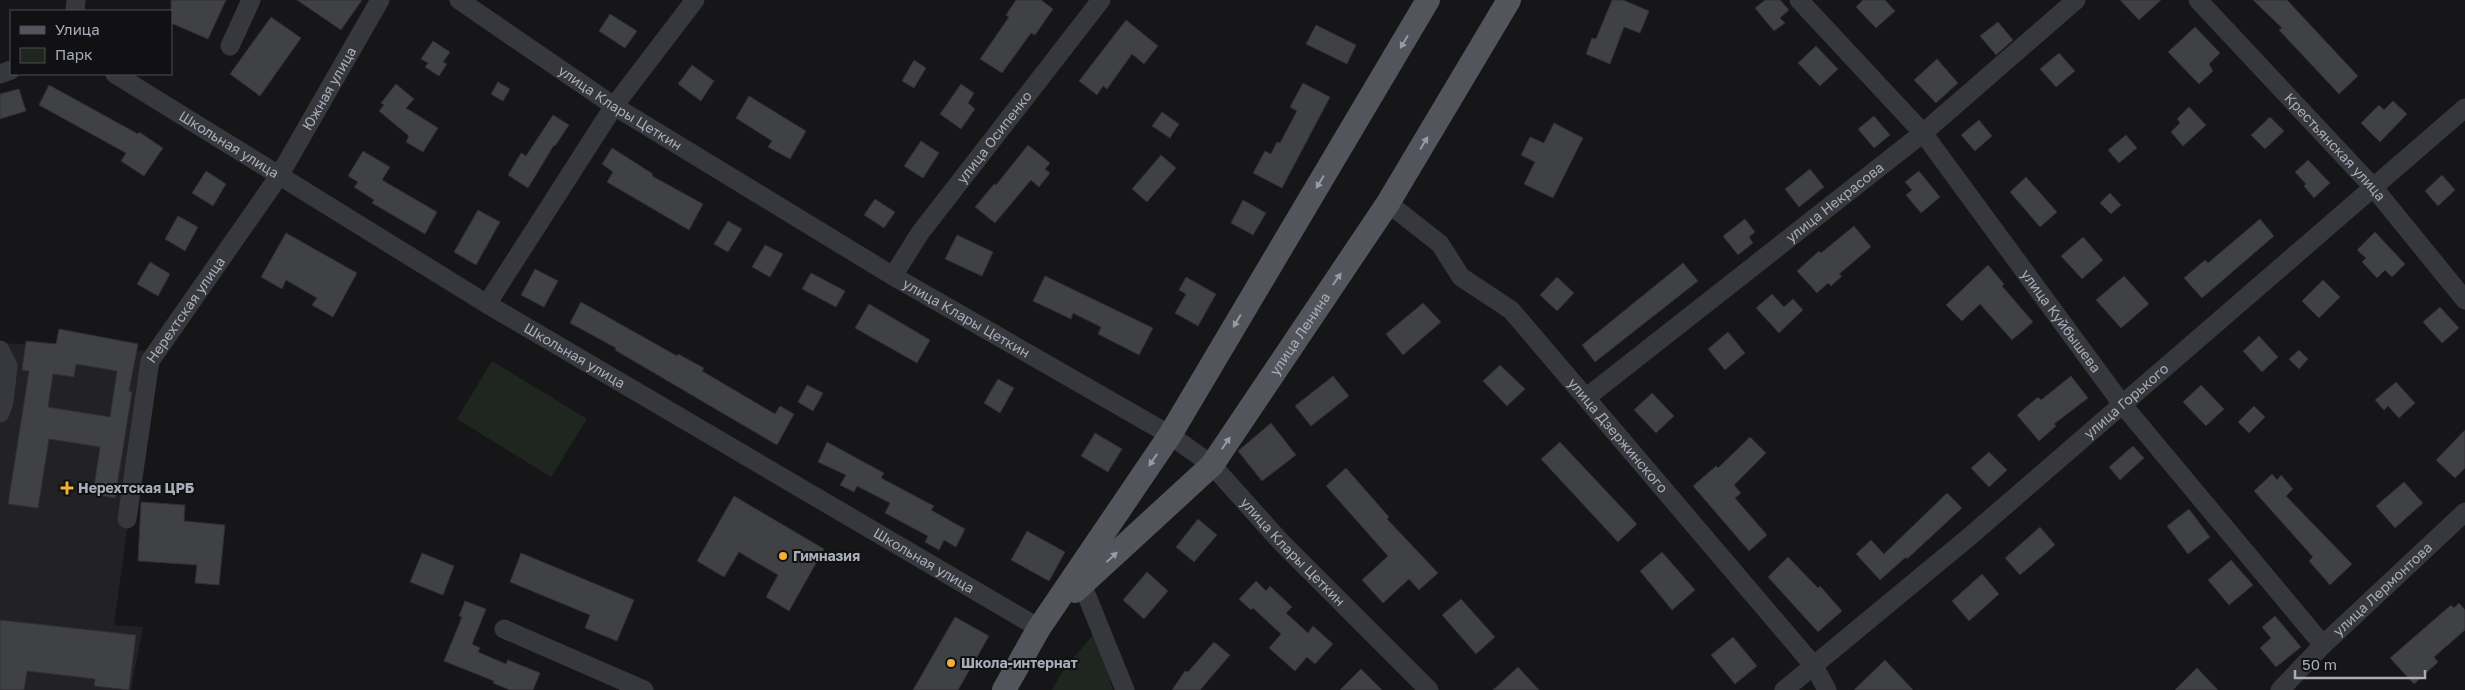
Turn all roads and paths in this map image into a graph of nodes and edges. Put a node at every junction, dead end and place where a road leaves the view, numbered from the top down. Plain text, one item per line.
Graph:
1 (251, 0) edge
2 (380, 0) edge
3 (459, 0) edge
4 (695, 0) edge
5 (1101, 0) edge
6 (1428, 0) edge
7 (1509, 0) edge
8 (1799, 0) edge
9 (2076, 0) edge
10 (2198, 0) edge
11 (230, 46) dead end
12 (117, 75) edge
13 (614, 106) junction
14 (2465, 108) edge
15 (1923, 133) junction
16 (279, 176) junction
17 (2373, 186) junction
18 (1388, 203) junction
19 (893, 276) junction
20 (2465, 300) edge
21 (488, 304) junction
22 (0, 350) edge
23 (1587, 398) junction
24 (2122, 404) junction
25 (0, 413) edge
26 (1170, 435) junction
27 (1212, 465) junction
28 (2465, 512) edge
29 (127, 519) dead end
30 (1082, 584) junction
31 (1039, 628) junction
32 (504, 629) dead end
33 (2323, 645) junction
34 (1814, 666) junction
35 (644, 690) edge
36 (1004, 690) edge
37 (1125, 690) edge
38 (1429, 690) edge
39 (1784, 690) edge
40 (1827, 690) edge
41 (2280, 690) edge

1 - 11 street
2 - 16 street, Южная улица
3 - 13 street, улица Клары Цеткин
4 - 13 street
5 - 19 street, улица Осипенко
6 -> 26 main road, улица Ленина
18 -> 7 main road, улица Ленина
8 - 15 street, улица Куйбышева
9 - 15 street, улица Некрасова
10 - 17 street, Крестьянская улица
12 - 16 street, Школьная улица
13 - 19 street, улица Клары Цеткин
13 - 21 street
14 - 17 street, улица Горького
15 - 23 street, улица Некрасова
15 - 24 street, улица Куйбышева
16 - 21 street, Школьная улица
16 - 29 street, Нерехтская улица
17 - 20 street, Крестьянская улица
17 - 24 street, улица Горького
18 - 23 street, улица Дзержинского
27 -> 18 main road, улица Ленина
19 - 26 street, улица Клары Цеткин
21 - 31 street, Школьная улица
22 - 25 street
23 - 34 street, улица Дзержинского
24 - 33 street, улица Куйбышева
24 - 34 street, улица Горького
26 - 27 street, улица Клары Цеткин
26 -> 31 main road, улица Ленина
30 -> 27 main road, улица Ленина
27 - 38 street, улица Клары Цеткин
28 - 33 street, улица Лермонтова
30 - 31 main road, улица Ленина
30 - 37 street
31 - 36 main road, улица Ленина
32 - 35 street
33 - 41 street, улица Лермонтова
34 - 39 street, улица Горького
34 - 40 street, улица Дзержинского

